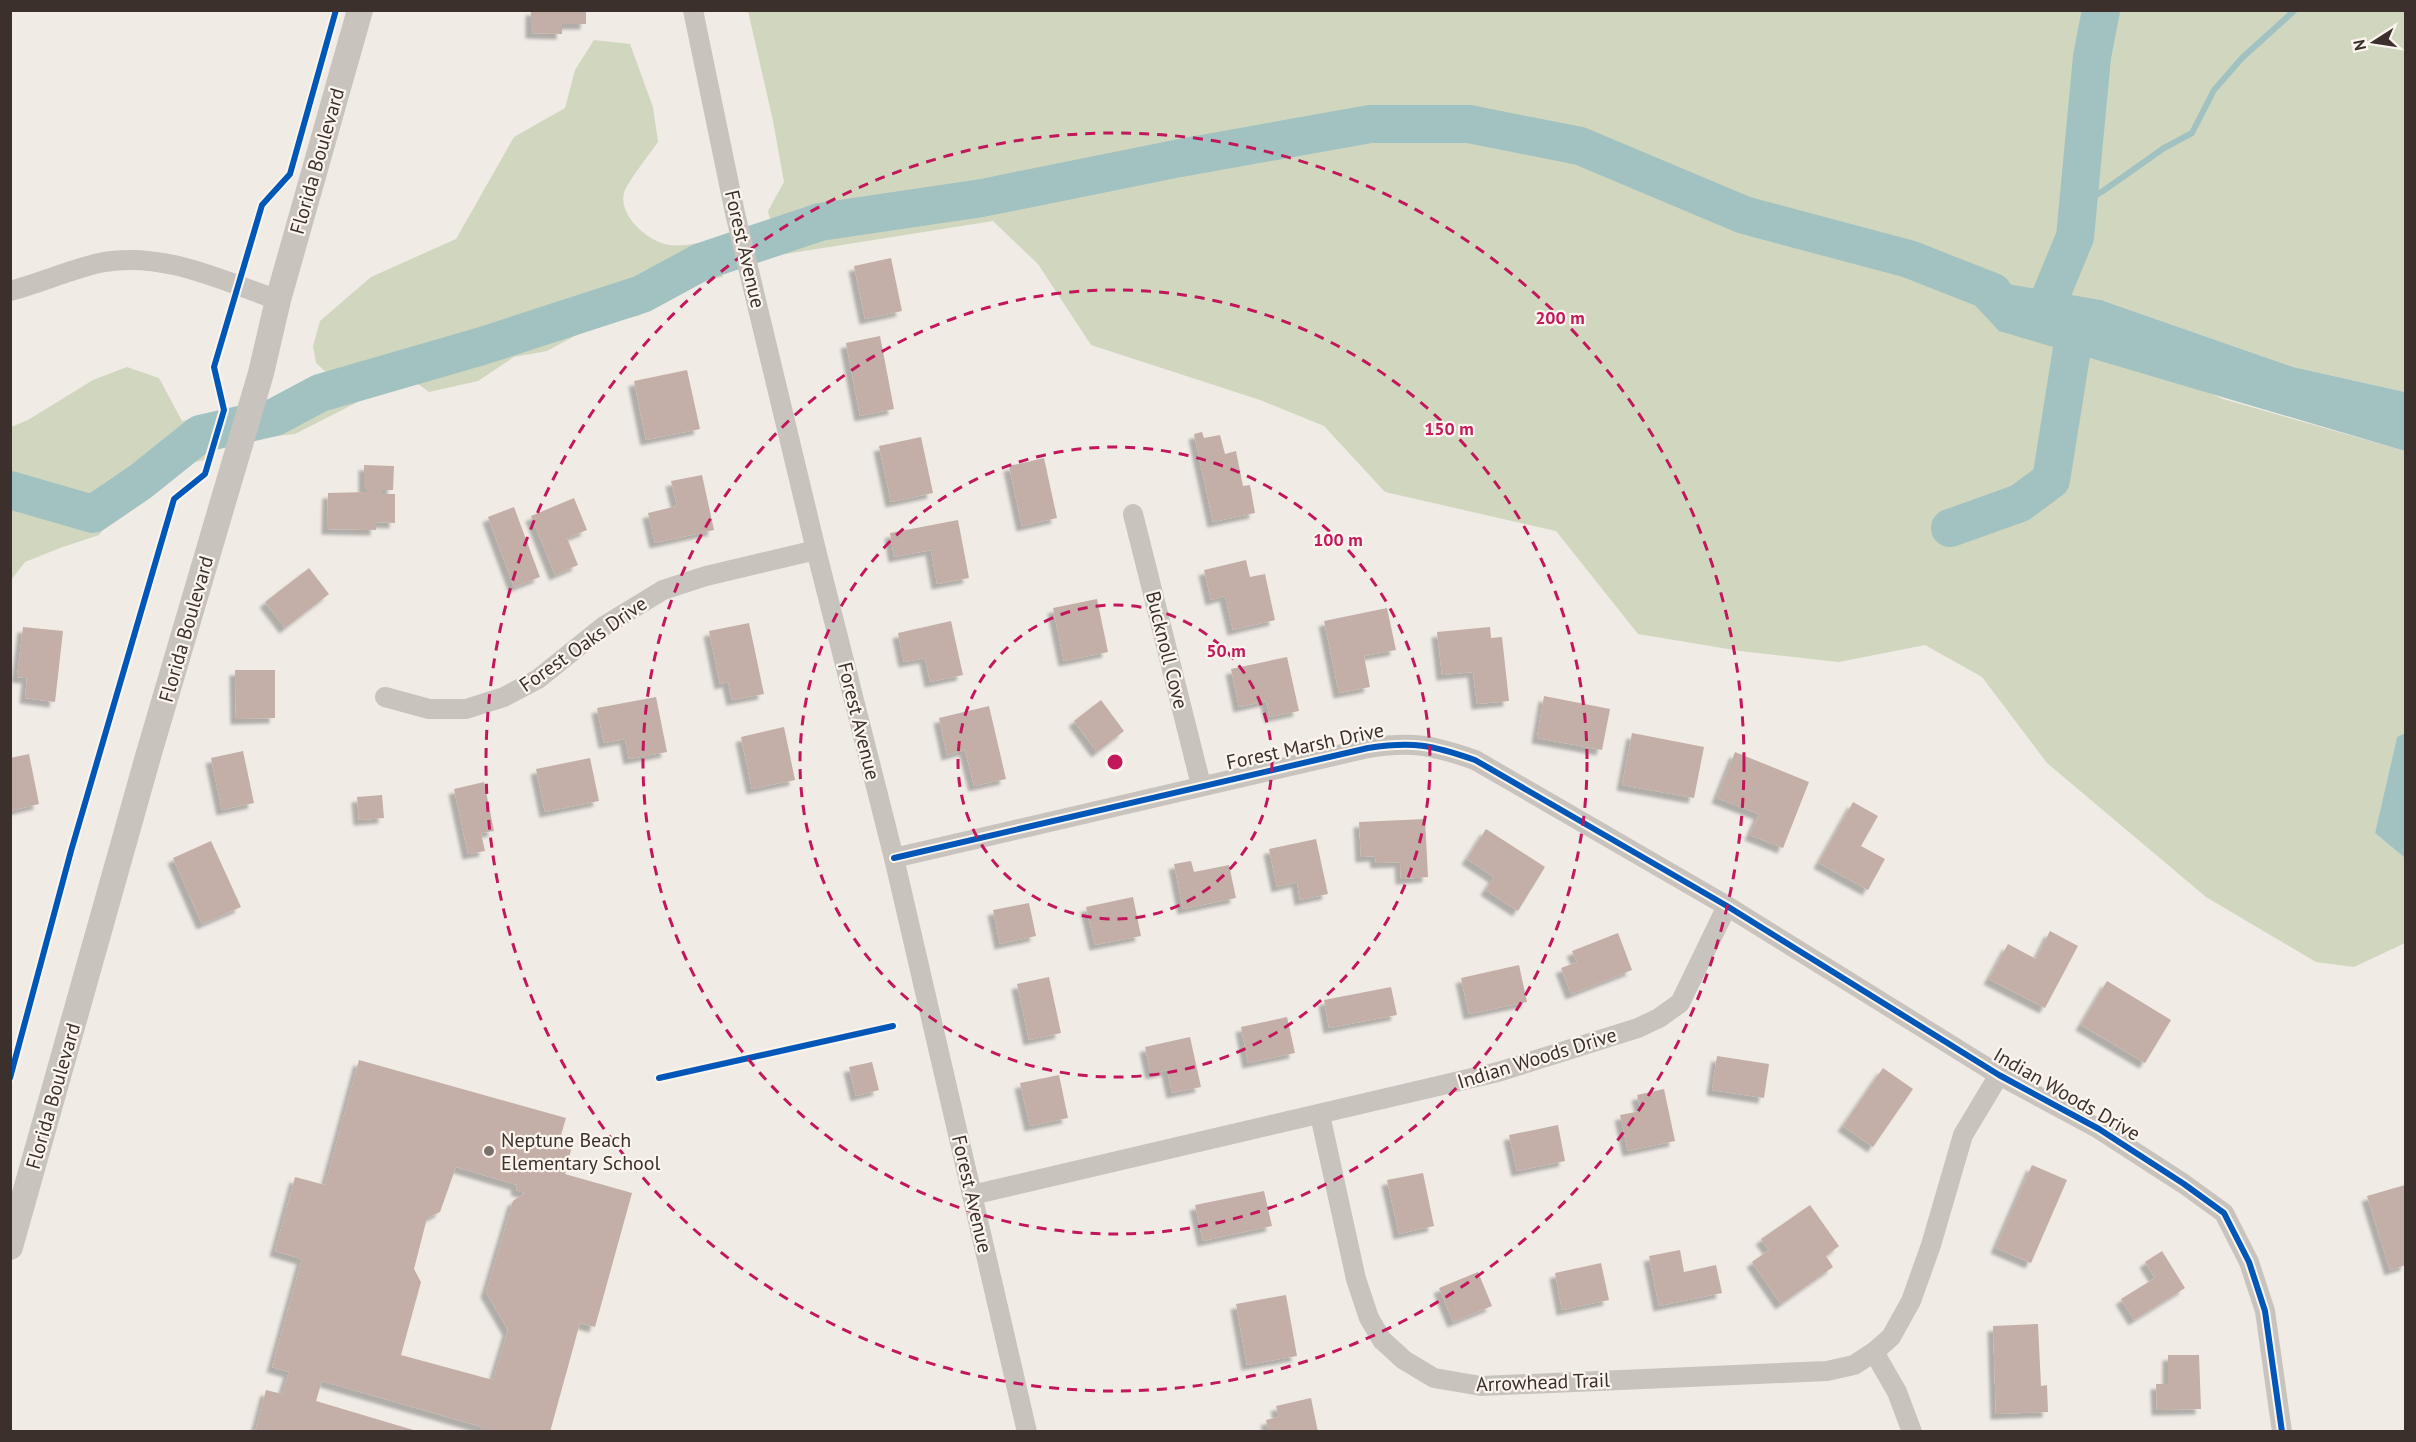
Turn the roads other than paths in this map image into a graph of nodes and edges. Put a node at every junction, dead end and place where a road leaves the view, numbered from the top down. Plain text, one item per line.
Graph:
1 (360, 10) edge
2 (693, 10) edge
3 (10, 291) edge
4 (278, 300) junction
5 (1133, 514) dead end
6 (816, 550) junction
7 (385, 697) dead end
8 (1201, 785) junction
9 (894, 858) junction
10 (1726, 906) junction
11 (1999, 1074) junction
12 (1320, 1115) junction
13 (972, 1195) junction
14 (12, 1236) edge
15 (1874, 1352) junction
16 (1027, 1431) edge
17 (1911, 1431) edge
18 (2282, 1431) edge

1 - 4 street, Florida Boulevard
2 - 6 street, Forest Avenue
3 - 4 street
4 - 14 street, Florida Boulevard
5 - 8 street, Bucknoll Cove
6 - 7 street, Forest Oaks Drive
6 - 9 street, Forest Avenue
8 - 9 street, Forest Marsh Drive
8 - 10 street, Forest Marsh Drive
9 - 13 street, Forest Avenue
10 - 11 street, Indian Woods Drive
10 - 12 street, Indian Woods Drive
11 - 15 street, Indian Woods Drive
11 - 18 street, Indian Woods Drive
12 - 13 street, Indian Woods Drive
12 - 15 street, Arrowhead Trail
13 - 16 street, Forest Avenue
15 - 17 street

